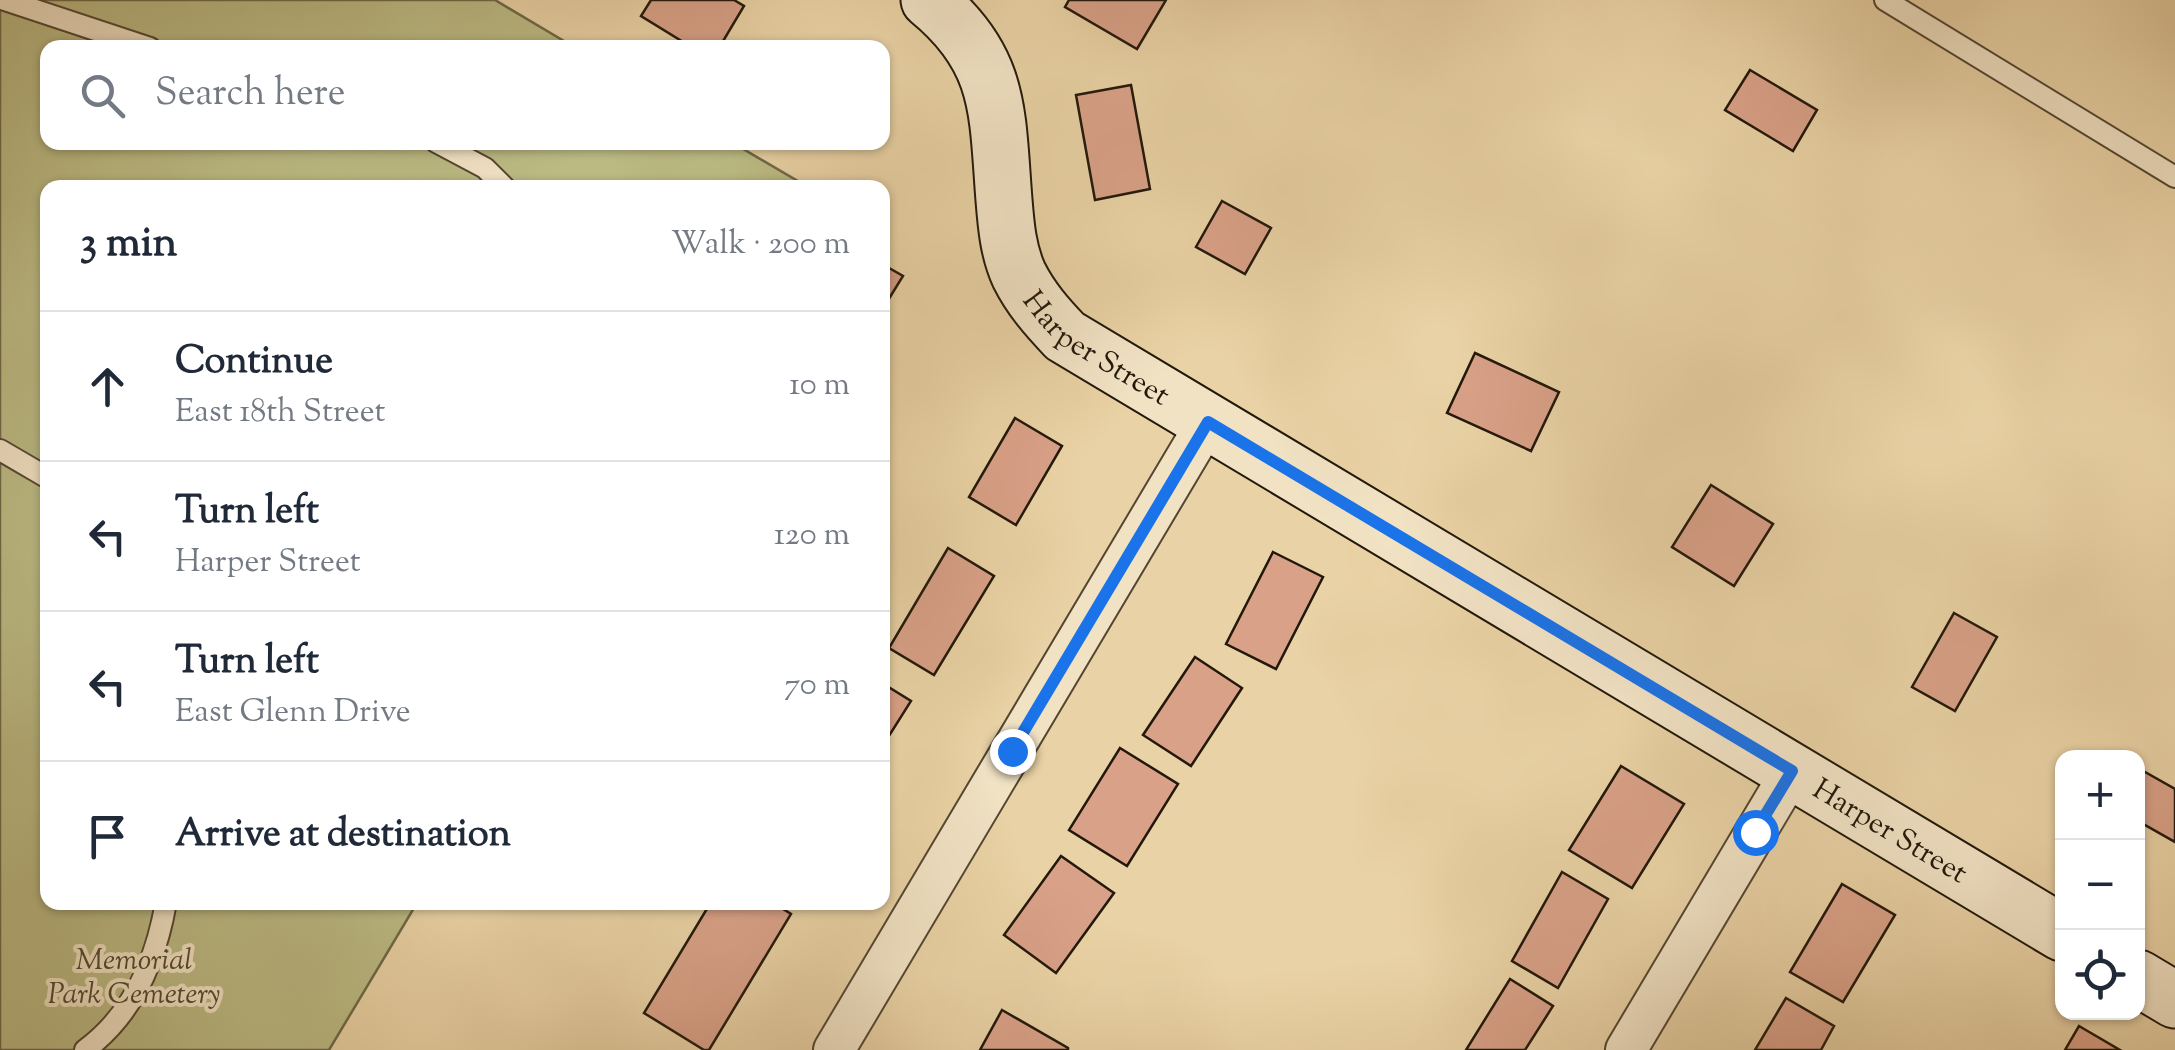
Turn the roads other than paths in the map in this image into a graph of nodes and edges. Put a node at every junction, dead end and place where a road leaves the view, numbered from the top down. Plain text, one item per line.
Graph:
1 (5, 0) edge
2 (930, 0) edge
3 (1884, 0) edge
4 (126, 40) edge
5 (451, 150) edge
6 (2175, 177) edge
7 (497, 180) edge
8 (1208, 422) junction
9 (0, 450) edge
10 (40, 473) edge
11 (1792, 771) junction
12 (165, 910) edge
13 (2057, 930) edge
14 (2145, 982) edge
15 (2175, 1000) edge
16 (84, 1050) edge
17 (834, 1050) edge
18 (1626, 1050) edge

1 - 4 lane
2 - 8 street, Harper Street
3 - 6 lane
5 - 7 lane
8 - 11 street, Harper Street
8 - 17 street
9 - 10 lane
11 - 13 street, Harper Street
11 - 18 street
12 - 16 lane
14 - 15 street

